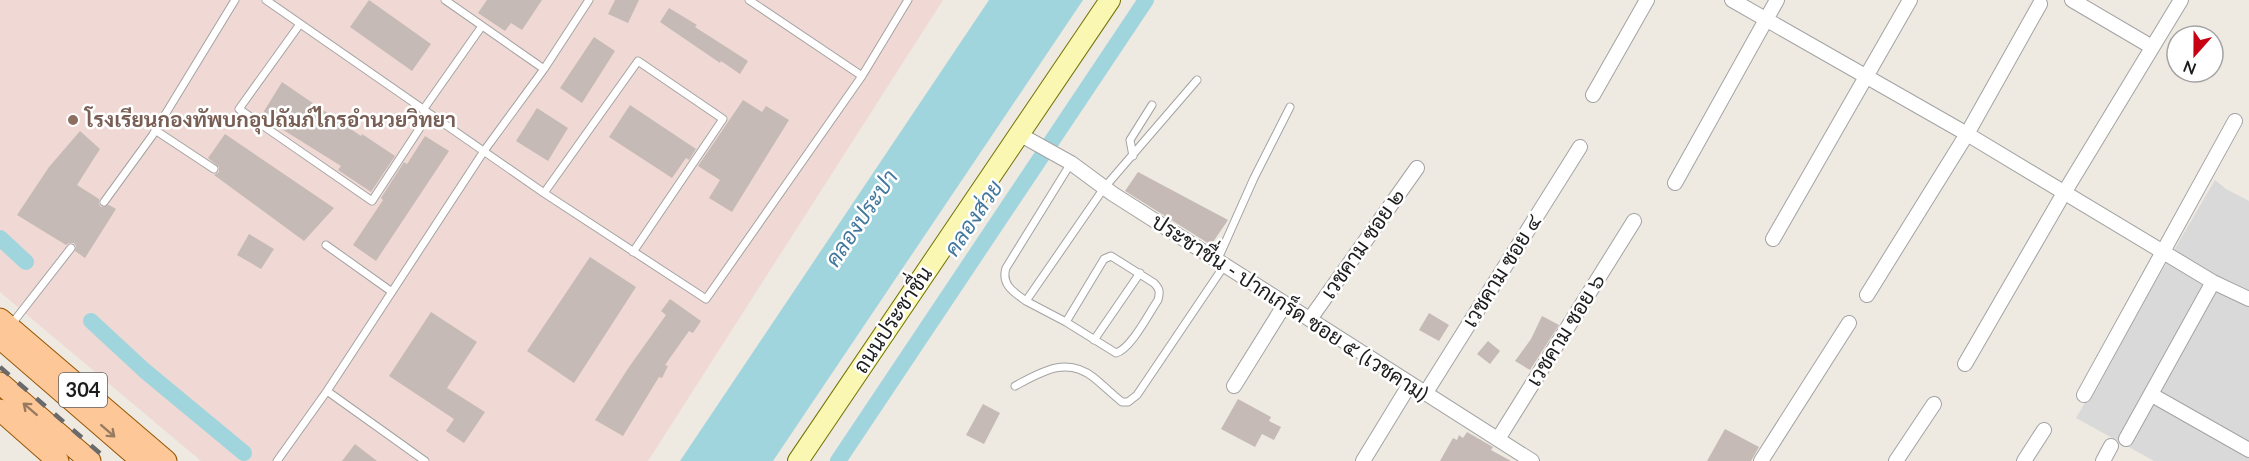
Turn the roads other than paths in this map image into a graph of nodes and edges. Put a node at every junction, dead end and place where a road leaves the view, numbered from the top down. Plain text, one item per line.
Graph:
1 (235, 0) edge
2 (266, 0) edge
3 (445, 0) edge
4 (589, 0) edge
5 (749, 0) edge
6 (898, 0) edge
7 (1110, 0) edge
8 (1647, 0) edge
9 (1732, 0) edge
10 (1777, 0) edge
11 (1910, 0) edge
12 (2072, 0) edge
13 (2181, 0) edge
14 (906, 2) edge
15 (2040, 4) dead end
16 (1765, 19) junction
17 (300, 24) junction
18 (482, 26) junction
19 (2152, 47) junction
20 (544, 69) junction
21 (862, 76) junction
22 (1867, 77) junction
23 (1197, 80) dead end
24 (1593, 95) dead end
25 (1152, 105) dead end
26 (1290, 107) dead end
27 (426, 112) junction
28 (2235, 121) dead end
29 (155, 130) junction
30 (1967, 134) junction
31 (1024, 137) junction
32 (1580, 147) dead end
33 (484, 151) junction
34 (1133, 156) junction
35 (1071, 163) junction
36 (1417, 168) dead end
37 (214, 169) dead end
38 (1676, 183) dead end
39 (1104, 188) junction
40 (544, 193) junction
41 (2064, 193) junction
42 (104, 202) dead end
43 (1634, 220) dead end
44 (1773, 239) dead end
45 (326, 244) dead end
46 (70, 248) dead end
47 (633, 252) junction
48 (2163, 252) junction
49 (1221, 263) junction
50 (1140, 273) junction
51 (2213, 282) junction
52 (392, 292) junction
53 (1866, 296) dead end
54 (2249, 299) edge
55 (1026, 301) junction
56 (1285, 304) junction
57 (1310, 319) junction
58 (1066, 322) junction
59 (1849, 323) dead end
60 (3, 328) edge
61 (1094, 340) junction
62 (1965, 364) dead end
63 (0, 383) edge
64 (1410, 384) junction
65 (1015, 386) dead end
66 (1234, 386) dead end
67 (327, 391) junction
68 (1425, 394) junction
69 (2084, 395) dead end
70 (2152, 395) junction
71 (1934, 404) dead end
72 (0, 410) edge
73 (2044, 430) dead end
74 (133, 432) junction
75 (2126, 439) dead end
76 (1497, 440) junction
77 (2111, 446) dead end
78 (2249, 450) edge
79 (1509, 455) edge
80 (49, 456) edge
81 (90, 461) edge
82 (142, 461) edge
83 (148, 461) edge
84 (166, 461) edge
85 (277, 461) edge
86 (425, 461) edge
87 (798, 461) edge
88 (1363, 461) edge
89 (1532, 461) edge
90 (1761, 461) edge
91 (1896, 461) edge
92 (2024, 461) edge
93 (2103, 461) edge

1 - 29 lane
2 - 17 lane
3 - 18 lane
4 - 20 lane
5 - 21 lane
6 - 14 lane
7 - 31 main road, ถนนประชาชื่น
8 - 24 street
9 - 16 street
10 - 16 street
11 - 22 street
12 - 19 street
13 - 19 street
14 - 21 lane
15 - 30 street
16 - 22 street
16 - 38 street
17 - 27 lane
17 - 27 lane
18 - 20 lane
18 - 27 lane
19 - 41 street
20 - 33 lane
21 - 47 lane
22 - 30 street
22 - 44 street
23 - 34 lane
25 - 34 lane
26 - 49 lane
27 - 33 lane
28 - 48 street
29 - 37 lane
29 - 42 lane
30 - 41 street
30 - 53 street
31 - 35 street, ประชาชื่น - ปากเกร็ด ซอย ๕ (เวชคาม)
31 - 87 main road, ถนนประชาชื่น
32 - 68 street, เวชคาม ซอย ๔
33 - 40 lane
33 - 52 lane
34 - 39 lane
35 - 39 street, ประชาชื่น - ปากเกร็ด ซอย ๕ (เวชคาม)
35 - 55 lane
36 - 57 street, เวชคาม ซอย ๒
39 - 49 street, ประชาชื่น - ปากเกร็ด ซอย ๕ (เวชคาม)
39 - 55 lane
40 - 47 lane
40 - 47 lane
41 - 48 street
41 - 62 street
43 - 76 street, เวชคาม ซอย ๖
45 - 52 lane
46 - 60 lane
48 - 51 street
48 - 69 street
49 - 56 street, ประชาชื่น - ปากเกร็ด ซอย ๕ (เวชคาม)
49 - 65 lane
50 - 58 lane
50 - 61 lane
50 - 61 lane
51 - 54 street
51 - 70 street
52 - 67 lane
55 - 58 lane
56 - 57 street, ประชาชื่น - ปากเกร็ด ซอย ๕ (เวชคาม)
56 - 66 street
57 - 64 street, ประชาชื่น - ปากเกร็ด ซอย ๕ (เวชคาม)
58 - 61 lane
59 - 90 street
60 - 74 main road, 304
60 -> 82 main road, 304
81 -> 63 main road, 304
64 - 68 street, ประชาชื่น - ปากเกร็ด ซอย ๕ (เวชคาม)
64 - 88 street
67 - 85 lane
67 - 86 lane
68 - 76 street, ประชาชื่น - ปากเกร็ด ซอย ๕ (เวชคาม)
70 - 75 street
70 - 78 street
71 - 91 street
72 - 80 main road
73 - 92 street
74 - 83 main road
74 - 84 main road, 304
76 - 79 street, ประชาชื่น - ปากเกร็ด ซอย ๕ (เวชคาม)
77 - 93 street
79 - 89 street, ประชาชื่น - ปากเกร็ด ซอย ๕ (เวชคาม)

